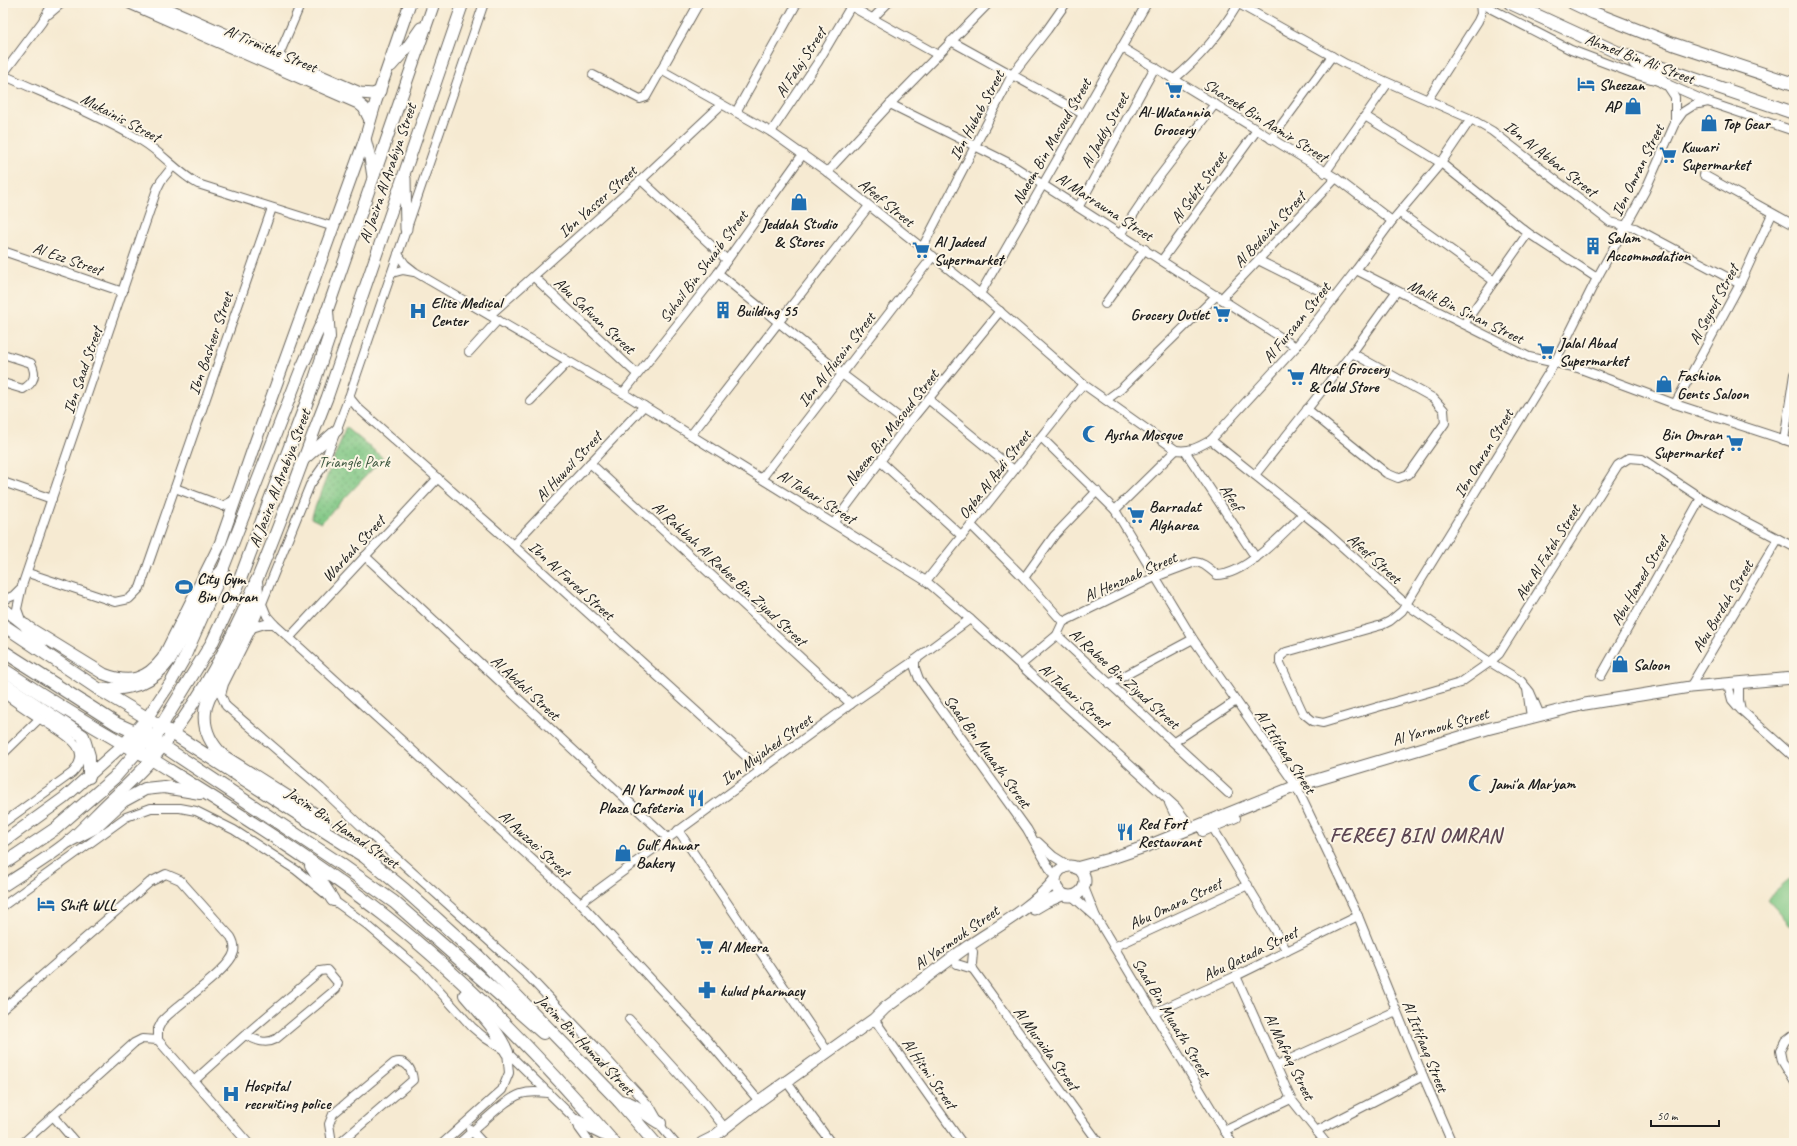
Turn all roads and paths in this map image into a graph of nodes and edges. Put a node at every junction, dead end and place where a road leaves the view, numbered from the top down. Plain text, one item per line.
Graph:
1 (53, 3) edge
2 (62, 3) edge
3 (130, 3) edge
4 (154, 3) edge
5 (301, 3) edge
6 (410, 3) edge
7 (463, 3) edge
8 (484, 3) edge
9 (698, 3) edge
10 (796, 3) edge
11 (888, 3) edge
12 (989, 3) edge
13 (1066, 3) edge
14 (1147, 3) edge
15 (1238, 3) edge
16 (1480, 3) edge
17 (1510, 3) edge
18 (1573, 3) edge
19 (433, 5) edge
20 (848, 5) edge
21 (1249, 6) edge
22 (873, 18) junction
23 (42, 22) junction
24 (951, 41) junction
25 (1122, 47) junction
26 (1621, 54) junction
27 (938, 55) junction
28 (1332, 56) junction
29 (276, 61) junction
30 (1155, 67) junction
31 (388, 69) junction
32 (661, 70) junction
33 (3, 74) edge
34 (593, 75) dead end
35 (1012, 75) junction
36 (1173, 80) junction
37 (1388, 83) junction
38 (1665, 83) junction
39 (1794, 84) edge
40 (380, 91) junction
41 (1428, 99) junction
42 (1708, 102) junction
43 (890, 104) junction
44 (1215, 104) junction
45 (721, 105) junction
46 (736, 112) junction
47 (1794, 113) edge
48 (1083, 114) junction
49 (1365, 116) junction
50 (1471, 118) junction
51 (370, 120) junction
52 (1675, 123) junction
53 (1257, 130) junction
54 (1794, 131) edge
55 (771, 132) junction
56 (365, 139) junction
57 (1271, 139) junction
58 (975, 147) junction
59 (803, 154) junction
60 (1441, 163) junction
61 (173, 166) junction
62 (405, 170) junction
63 (827, 172) junction
64 (1325, 173) junction
65 (1704, 175) dead end
66 (1336, 178) junction
67 (373, 180) junction
68 (641, 180) junction
69 (1044, 183) junction
70 (869, 206) junction
71 (1079, 206) junction
72 (272, 208) junction
73 (1400, 213) junction
74 (1772, 214) junction
75 (1392, 221) junction
76 (1794, 225) edge
77 (334, 227) junction
78 (1625, 227) junction
79 (406, 229) junction
80 (1122, 233) junction
81 (1528, 233) junction
82 (922, 248) junction
83 (1145, 249) junction
84 (3, 251) edge
85 (398, 254) junction
86 (933, 256) junction
87 (727, 260) junction
88 (1162, 260) junction
89 (1258, 260) junction
90 (1356, 270) junction
91 (392, 272) junction
92 (415, 272) junction
93 (718, 273) junction
94 (534, 277) junction
95 (1597, 278) junction
96 (1494, 281) junction
97 (1740, 284) junction
98 (124, 292) junction
99 (1396, 292) junction
100 (980, 294) junction
101 (1219, 297) junction
102 (1334, 298) junction
103 (1105, 304) dead end
104 (327, 310) junction
105 (1000, 311) junction
106 (490, 316) junction
107 (498, 320) junction
108 (779, 322) junction
109 (1464, 324) junction
110 (1296, 346) junction
111 (469, 352) dead end
112 (1352, 353) junction
113 (3, 354) edge
114 (568, 362) junction
115 (1554, 364) junction
116 (637, 374) junction
117 (842, 374) junction
118 (1794, 374) edge
119 (3, 383) edge
120 (1083, 384) junction
121 (623, 393) junction
122 (350, 397) junction
123 (929, 400) junction
124 (1106, 400) junction
125 (530, 401) dead end
126 (1675, 404) junction
127 (644, 406) junction
128 (1307, 409) junction
129 (363, 412) junction
130 (342, 415) junction
131 (908, 424) junction
132 (337, 430) junction
133 (691, 435) junction
134 (1041, 437) junction
135 (1211, 440) junction
136 (1784, 440) junction
137 (1794, 443) edge
138 (1176, 450) junction
139 (1185, 451) junction
140 (302, 461) junction
141 (880, 461) junction
142 (590, 463) junction
143 (248, 466) junction
144 (1014, 470) junction
145 (1255, 475) junction
146 (438, 478) junction
147 (762, 478) junction
148 (3, 482) edge
149 (175, 488) junction
150 (254, 490) junction
151 (1097, 491) junction
152 (1702, 498) junction
153 (52, 499) junction
154 (236, 499) junction
155 (1115, 510) junction
156 (1303, 514) junction
157 (834, 524) junction
158 (971, 525) junction
159 (962, 536) junction
160 (1778, 539) junction
161 (513, 546) junction
162 (1794, 547) edge
163 (365, 556) junction
164 (1256, 558) junction
165 (223, 570) junction
166 (28, 573) junction
167 (1154, 577) junction
168 (1024, 578) junction
169 (926, 581) junction
170 (256, 582) junction
171 (22, 586) junction
172 (3, 600) edge
173 (262, 604) junction
174 (1407, 605) junction
175 (3, 608) edge
176 (970, 619) junction
177 (1063, 622) junction
178 (23, 623) junction
179 (274, 624) junction
180 (3, 625) edge
181 (252, 628) junction
182 (1057, 635) junction
183 (290, 637) junction
184 (1193, 639) junction
185 (3, 651) edge
186 (43, 652) junction
187 (915, 660) junction
188 (1490, 662) junction
189 (1021, 665) junction
190 (3, 668) edge
191 (898, 671) junction
192 (1601, 676) dead end
193 (1794, 678) edge
194 (919, 679) junction
195 (3, 683) edge
196 (1739, 683) junction
197 (1109, 684) junction
198 (1728, 684) junction
199 (1690, 687) junction
200 (100, 690) junction
201 (3, 693) edge
202 (222, 698) joint
203 (1236, 701) junction
204 (851, 704) junction
205 (1742, 710) junction
206 (1536, 716) junction
207 (146, 718) junction
208 (39, 719) junction
209 (1313, 721) joint
210 (172, 733) junction
211 (149, 739) junction
212 (1174, 742) junction
213 (124, 744) junction
214 (3, 754) edge
215 (1794, 757) edge
216 (152, 759) junction
217 (761, 770) junction
218 (89, 777) junction
219 (1296, 786) junction
220 (1228, 793) dead end
221 (207, 795) junction
222 (1165, 797) junction
223 (1236, 818) dead end
224 (3, 823) edge
225 (1191, 827) junction
226 (1213, 828) junction
227 (678, 830) junction
228 (1180, 832) junction
229 (1203, 832) dead end
230 (333, 837) junction
231 (668, 838) junction
232 (1034, 839) junction
233 (4, 841) edge
234 (69, 841) junction
235 (1109, 859) junction
236 (307, 860) junction
237 (3, 864) edge
238 (1072, 867) junction
239 (1055, 879) junction
240 (1084, 884) junction
241 (1248, 885) junction
242 (3, 886) edge
243 (1067, 895) junction
244 (333, 900) junction
245 (580, 903) junction
246 (3, 906) edge
247 (1358, 916) junction
248 (1096, 917) junction
249 (1114, 946) junction
250 (1287, 951) junction
251 (972, 952) junction
252 (957, 964) junction
253 (443, 965) junction
254 (973, 969) junction
255 (1236, 976) junction
256 (3, 1009) edge
257 (1396, 1011) junction
258 (1154, 1013) junction
259 (629, 1019) dead end
260 (874, 1019) junction
261 (1794, 1034) edge
262 (245, 1035) junction
263 (158, 1040) junction
264 (507, 1052) junction
265 (828, 1052) junction
266 (575, 1056) junction
267 (1277, 1065) junction
268 (1423, 1076) junction
269 (195, 1080) junction
270 (1794, 1081) edge
271 (786, 1082) junction
272 (549, 1093) junction
273 (1291, 1099) junction
274 (619, 1101) junction
275 (759, 1101) junction
276 (52, 1118) junction
277 (577, 1121) junction
278 (466, 1123) junction
279 (660, 1123) junction
280 (725, 1128) junction
281 (1224, 1131) junction
282 (1316, 1131) junction
283 (473, 1132) junction
284 (613, 1141) edge
285 (708, 1141) edge
286 (23, 1143) edge
287 (70, 1143) edge
288 (76, 1143) edge
289 (248, 1143) edge
290 (332, 1143) edge
291 (340, 1143) edge
292 (443, 1143) edge
293 (460, 1143) edge
294 (483, 1143) edge
295 (590, 1143) edge
296 (655, 1143) edge
297 (675, 1143) edge
298 (831, 1143) edge
299 (962, 1143) edge
300 (1099, 1143) edge
301 (1232, 1143) edge
302 (1326, 1143) edge
303 (1452, 1143) edge

1 - 23 street
2 - 23 street
3 - 29 street, Al Tirmithe Street
4 - 29 street, Al Tirmithe Street
5 - 29 street
6 - 31 street, Al Jazira Al Arabiya Street
7 - 62 street, Al Jazira Al Arabiya Street
8 - 79 street, Al Jazira Al Arabiya Street
9 - 32 street
10 - 46 street
11 - 22 street
12 - 24 street
13 - 35 street, Ibn Hubab Street
14 - 25 street, Naeem Bin Masoud Street
15 - 21 street, Ibn Al Abbar Street
15 - 36 street
16 - 38 street, Ahmed Bin Ali Street
16 - 41 street
17 - 26 main road, Ahmed Bin Ali Street
18 - 39 main road, Ahmed Bin Ali Street
19 - 31 street
19 - 67 street, Al Jazira Al Arabiya Street
20 - 22 street
20 - 55 street, Al Falaj Street
21 - 28 street, Ibn Al Abbar Street
22 - 27 street
23 - 33 street
24 - 27 street
24 - 35 street
25 - 30 street, Shareek Bin Aamir Street
25 - 48 street, Naeem Bin Masoud Street
26 - 38 main road
26 - 47 main road, Ahmed Bin Ali Street
27 - 43 street
28 - 37 street, Ibn Al Abbar Street
28 - 57 street
29 - 40 street, Al Tirmithe Street
29 - 51 street, Al Tirmithe Street
30 - 36 street, Shareek Bin Aamir Street
30 - 71 street, Al Jaddy Street
31 - 40 street, Al Jazira Al Arabiya Street
32 - 34 street
32 - 45 street, Afeef Street
33 - 61 street, Mukainis Street
35 - 48 street
35 - 58 street, Ibn Hubab Street
36 - 44 street, Shareek Bin Aamir Street
37 - 41 street, Ibn Al Abbar Street
37 - 49 street
38 - 42 street, Ahmed Bin Ali Street
38 - 52 street, Ibn Omran Street
40 - 51 street, Al Jazira Al Arabiya Street
41 - 50 street, Ibn Al Abbar Street
42 - 52 street, Ibn Omran Street
42 - 54 street, Ahmed Bin Ali Street
43 - 58 street, Al Marrawna Street
43 - 63 street
44 - 53 street, Shareek Bin Aamir Street
44 - 80 street
45 - 46 street, Afeef Street
45 - 68 street, Ibn Yasser Street
46 - 55 street, Afeef Street
48 - 69 street, Naeem Bin Masoud Street
49 - 60 street
49 - 64 street
50 - 60 street, Al Fursaan Street
50 - 78 street, Ibn Al Abbar Street
51 - 56 street, Al Jazira Al Arabiya Street
52 - 78 street, Ibn Omran Street
53 - 57 street, Shareek Bin Aamir Street
53 - 88 street, Al Sebtt Street
55 - 59 street, Afeef Street
56 - 67 street
56 - 77 street, Al Jazira Al Arabiya Street
57 - 64 street, Shareek Bin Aamir Street
58 - 69 street, Al Marrawna Street
58 - 82 street, Ibn Hubab Street
59 - 63 street, Afeef Street
59 - 87 street, Suhail Bin Shuaib Street
60 - 73 street, Al Fursaan Street
60 - 81 street
61 - 72 street, Mukainis Street
61 - 98 street, Ibn Saad Street
62 - 79 street
62 - 140 street, Al Jazira Al Arabiya Street
63 - 70 street, Afeef Street
64 - 66 street, Shareek Bin Aamir Street
65 - 74 street
66 - 75 street, Shareek Bin Aamir Street
66 - 89 street, Al Bedaiah Street
67 - 104 street, Al Jazira Al Arabiya Street
68 - 87 street
68 - 94 street, Ibn Yasser Street
69 - 71 street, Al Marrawna Street
69 - 100 street, Naeem Bin Masoud Street
70 - 82 street, Afeef Street
70 - 108 street
71 - 80 street, Al Marrawna Street
72 - 77 street, Mukainis Street
72 - 149 street, Ibn Basheer Street
73 - 75 street, Al Fursaan Street
73 - 96 street
74 - 76 street
74 - 97 street, Al Seyouf Street
75 - 90 street, Al Fursaan Street
77 - 143 street, Al Jazira Al Arabiya Street
78 - 95 street, Ibn Omran Street
78 - 97 street, Ibn Al Abbar Street
79 - 85 street, Al Jazira Al Arabiya Street
80 - 83 street, Al Marrawna Street
81 - 95 street
81 - 96 street
82 - 86 street, Afeef Street
83 - 88 street, Al Marrawna Street
83 - 103 street
84 - 98 street, Al Ezz Street
85 - 91 street, Al Jazira Al Arabiya Street
85 - 92 street, Al Tabari Street
86 - 100 street, Afeef Street
86 - 117 street, Ibn Al Husain Street
87 - 93 street, Suhail Bin Shuaib Street
88 - 101 street, Al Marrawna Street
89 - 101 street, Al Bedaiah Street
89 - 102 street
90 - 99 street, Malik Bin Sinan Street
90 - 102 street, Al Fursaan Street
91 - 92 street, Al Tabari Street
91 - 122 street, Al Jazira Al Arabiya Street
92 - 106 street, Al Tabari Street
93 - 108 street
93 - 116 street, Suhail Bin Shuaib Street
94 - 106 street, Ibn Yasser Street
94 - 116 street, Abu Safwan Street
95 - 115 street, Ibn Omran Street
96 - 109 street
97 - 126 street, Al Seyouf Street
98 - 153 street, Ibn Saad Street
99 - 109 street, Malik Bin Sinan Street
99 - 112 street
100 - 105 street, Afeef Street
101 - 110 street, Al Marrawna Street
101 - 124 street, Al Bedaiah Street
102 - 110 street, Al Fursaan Street
104 - 150 street, Al Jazira Al Arabiya Street
104 - 211 main road
105 - 120 street, Afeef Street
105 - 123 street, Naeem Bin Masoud Street
106 - 107 street, Al Tabari Street
107 - 111 street
107 - 114 street, Al Tabari Street
108 - 117 street
108 - 133 street
109 - 115 street, Malik Bin Sinan Street
110 - 135 street, Al Fursaan Street
112 - 128 street
112 - 128 street
113 - 119 street
114 - 121 street, Al Tabari Street
114 - 125 street
115 - 126 street, Malik Bin Sinan Street
115 - 174 street, Ibn Omran Street
116 - 121 street, Suhail Bin Shuaib Street
117 - 131 street
117 - 147 street, Ibn Al Husain Street
118 - 136 street
120 - 124 street, Afeef Street
120 - 134 street, Oqba Al Azdi Street
121 - 127 street, Al Tabari Street
122 - 129 street, Ibn Al Fared Street
122 - 130 street, Al Jazira Al Arabiya Street
123 - 131 street, Naeem Bin Masoud Street
123 - 144 street
124 - 138 street, Afeef Street
126 - 136 street, Malik Bin Sinan Street
127 - 133 street, Al Tabari Street
127 - 142 street, Al Huwail Street
128 - 145 street
129 - 130 street
129 - 146 street, Ibn Al Fared Street
130 - 132 street, Al Jazira Al Arabiya Street
131 - 141 street, Naeem Bin Masoud Street
132 - 140 street
132 - 173 street, Al Jazira Al Arabiya Street
133 - 147 street, Al Tabari Street
134 - 144 street, Oqba Al Azdi Street
134 - 151 street, Al Ittifaaq Street
135 - 139 street, Al Fursaan Street
135 - 145 street, Afeef Street
136 - 137 street, Malik Bin Sinan Street
138 - 139 street, Al Fursaan Street
138 - 155 street
139 - 164 street, Afeef
140 - 170 street, Al Jazira Al Arabiya Street
141 - 157 street, Naeem Bin Masoud Street
141 - 159 street
142 - 161 street, Al Huwail Street
142 - 204 street, Al Rahbah Al Rabee Bin Ziyad Street
143 - 150 street
143 - 154 street, Al Jazira Al Arabiya Street
144 - 158 street, Oqba Al Azdi Street
145 - 156 street, Afeef Street
146 - 161 street, Ibn Al Fared Street
146 - 163 street, Warbah Street
147 - 157 street, Al Tabari Street
148 - 153 street
149 - 154 street
149 - 166 street, Ibn Basheer Street
150 - 165 street, Al Jazira Al Arabiya Street
151 - 155 street, Al Ittifaaq Street
151 - 168 street
152 - 160 street, Abu Al Fateh Street
152 - 188 street, Abu Al Fateh Street
152 - 192 street, Abu Hamed Street
153 - 166 street, Ibn Saad Street
154 - 178 street, Al Jazira Al Arabiya Street
155 - 167 street, Al Ittifaaq Street
156 - 164 street, Al Henzaab Street
156 - 174 street, Afeef Street
157 - 169 street, Al Tabari Street
158 - 159 street, Oqba Al Azdi Street
158 - 168 street, Al Rabee Bin Ziyad Street
159 - 169 street, Oqba Al Azdi Street
160 - 162 street, Abu Al Fateh Street
160 - 199 street, Abu Burdah Street
161 - 217 street, Ibn Al Fared Street
163 - 183 street, Warbah Street
163 - 231 street, Al Abdali Street
164 - 167 street, Al Henzaab Street
165 - 200 main road
165 - 207 street, Al Jazira Al Arabiya Street
166 - 171 street, Ibn Saad Street
167 - 177 street, Al Henzaab Street
167 - 184 street, Al Ittifaaq Street
168 - 177 street, Al Rabee Bin Ziyad Street
169 - 176 street, Al Tabari Street
170 - 210 street, Al Jazira Al Arabiya Street
170 - 230 main road
171 - 172 street, Ibn Saad Street
171 - 178 street, Ibn Saad Street
173 - 179 street, Al Awzaei Street
173 - 181 street, Al Jazira Al Arabiya Street
174 - 188 street, Afeef Street
174 - 209 street, Ibn Omran Street
175 - 178 street
176 - 187 street, Ibn Mujahed Street
176 - 189 street, Al Tabari Street
177 - 182 street, Al Rabee Bin Ziyad Street
178 - 186 main road
179 - 181 street
179 - 183 street, Al Awzaei Street
180 - 186 main road
181 - 202 street, Al Jazira Al Arabiya Street
182 - 189 street, Al Rabee Bin Ziyad Street
182 - 197 street, Al Rabee Bin Ziyad Street
183 - 245 street, Al Awzaei Street
184 - 197 street
184 - 203 street, Al Ittifaaq Street
185 - 211 main road
186 - 200 main road
187 - 191 street, Ibn Mujahed Street
187 - 194 street, Saad Bin Muaath Street
188 - 206 street, Afeef Street
188 - 209 street, Abu Al Fateh Street
189 - 222 street, Al Tabari Street
190 - 213 main road
191 - 194 street
191 - 204 street, Ibn Mujahed Street
193 - 196 street, Al Yarmouk Street
194 - 232 street, Saad Bin Muaath Street
195 - 218 main road
196 - 198 street, Al Yarmouk Street
196 - 205 street
197 - 212 street, Al Rabee Bin Ziyad Street
198 - 199 street, Al Yarmouk Street
198 - 205 street
199 - 206 street, Al Yarmouk Street
200 - 207 main road
201 - 208 street
202 - 279 street, Jasim Bin Hamad Street
203 - 212 street, Al Rabee Bin Ziyad Street
203 - 219 street, Al Ittifaaq Street
204 - 217 street, Ibn Mujahed Street
205 - 215 street
206 - 219 street, Al Yarmouk Street
207 - 211 main road
207 - 211 street, Al Jazira Al Arabiya Street
208 - 214 street
208 - 224 street
210 - 211 main road
210 - 230 main road, Jasim Bin Hamad Street
211 - 213 main road
211 - 216 main road
211 - 237 main road
211 - 266 main road
212 - 220 street, Al Rabee Bin Ziyad Street
213 - 218 street
216 - 221 main road
216 - 234 street
217 - 227 street, Ibn Mujahed Street
218 - 233 street
219 - 225 street, Al Yarmouk Street
219 - 247 street, Al Ittifaaq Street
221 - 234 main road
221 - 236 main road
222 - 225 street, Al Tabari Street
222 - 228 street, Al Tabari Street
223 - 226 street
225 - 228 street, Al Yarmouk Street
226 - 229 street
226 - 241 street
227 - 231 street, Ibn Mujahed Street
227 - 265 street
228 - 235 street, Al Yarmouk Street
230 - 266 main road, Jasim Bin Hamad Street
231 - 245 street, Ibn Mujahed Street
232 - 238 street, Saad Bin Muaath Street
232 - 239 street, Saad Bin Muaath Street
234 - 242 street
235 - 238 street, Al Yarmouk Street
235 - 240 street, Al Yarmouk Street
236 - 244 main road
236 - 253 main road
238 - 239 street
238 - 240 street
239 - 243 street
239 - 260 street, Al Yarmouk Street
240 - 243 street
240 - 248 street, Saad Bin Muaath Street
241 - 249 street, Abu Omara Street
241 - 250 street
243 - 248 street, Saad Bin Muaath Street
243 - 251 street, Al Yarmouk Street
244 - 246 street
244 - 264 street
245 - 275 street, Al Awzaei Street
247 - 250 street, Abu Qatada Street
247 - 257 street, Al Ittifaaq Street
248 - 249 street, Saad Bin Muaath Street
249 - 258 street, Saad Bin Muaath Street
250 - 255 street, Abu Qatada Street
251 - 252 street, Al Yarmouk Street
251 - 254 street
252 - 254 street
252 - 260 street, Al Yarmouk Street
253 - 264 main road
253 - 284 main road
254 - 300 street, Al Muraida Street
255 - 258 street, Abu Qatada Street
255 - 267 street, Al Mafraq Street
256 - 263 street
257 - 267 street
257 - 268 street, Al Ittifaaq Street
258 - 281 street, Saad Bin Muaath Street
259 - 280 street
260 - 265 street, Al Yarmouk Street
260 - 299 street, Al Hitmi Street
261 - 270 street
262 - 262 street
262 - 269 street
263 - 269 street
263 - 276 street
264 - 272 street
264 - 278 street
265 - 271 street, Al Yarmouk Street
266 - 274 main road, Jasim Bin Hamad Street
267 - 273 street, Al Mafraq Street
268 - 282 street
268 - 303 street, Al Ittifaaq Street
269 - 289 street
271 - 275 street, Al Yarmouk Street
271 - 298 street
272 - 277 street
272 - 283 street
273 - 281 street
273 - 282 street, Al Mafraq Street
274 - 279 main road
274 - 296 main road, Jasim Bin Hamad Street
275 - 280 street, Al Yarmouk Street
276 - 286 street
276 - 287 street
276 - 288 street
277 - 284 main road
277 - 295 street
278 - 283 street
278 - 292 street
279 - 297 street, Jasim Bin Hamad Street
280 - 285 street, Al Yarmouk Street
281 - 301 street, Saad Bin Muaath Street
282 - 302 street, Al Mafraq Street
283 - 293 street
283 - 294 street
290 - 291 street

